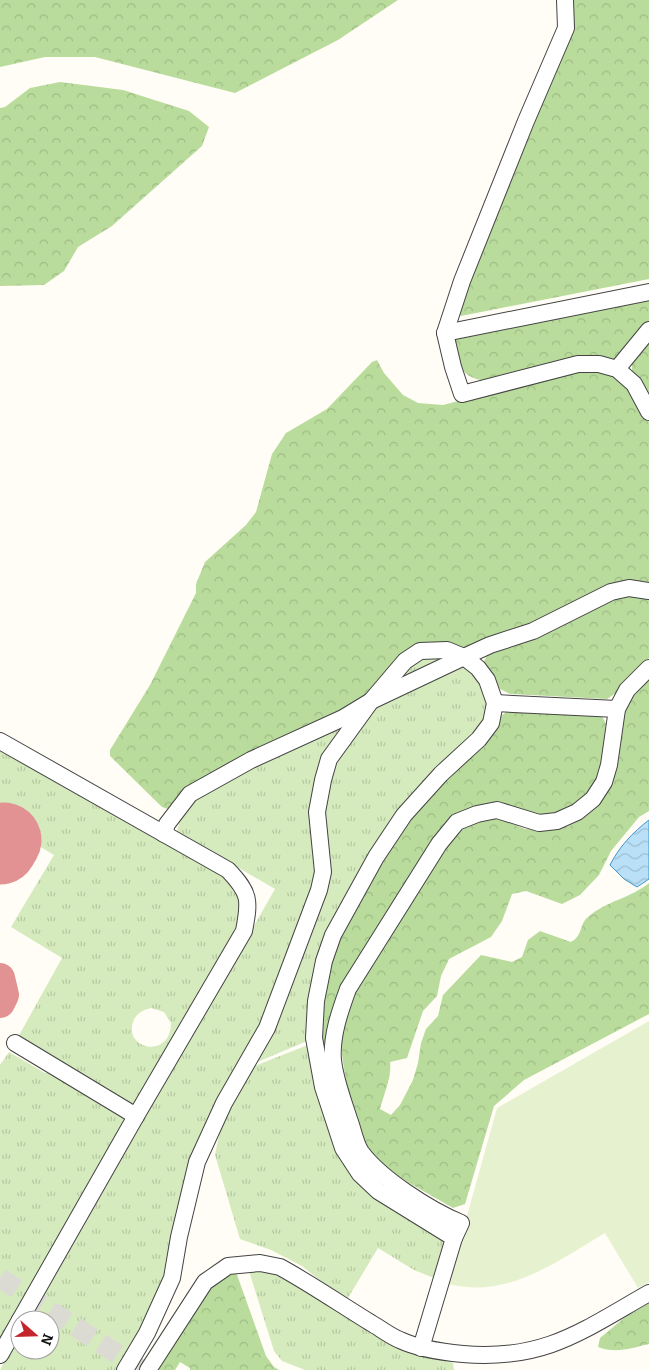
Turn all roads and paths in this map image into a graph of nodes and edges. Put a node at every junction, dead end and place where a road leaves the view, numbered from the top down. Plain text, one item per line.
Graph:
1 (566, 0) edge
2 (649, 292) edge
3 (649, 330) edge
4 (445, 332) junction
5 (616, 369) junction
6 (649, 412) edge
7 (649, 591) edge
8 (464, 657) junction
9 (649, 668) edge
10 (371, 701) junction
11 (495, 703) junction
12 (617, 709) junction
13 (0, 741) edge
14 (164, 834) junction
15 (15, 1044) dead end
16 (136, 1116) junction
17 (454, 1238) junction
18 (649, 1293) edge
19 (26, 1310) edge
20 (10, 1338) edge
21 (421, 1348) junction
22 (0, 1355) edge
23 (125, 1370) edge
24 (148, 1370) edge

1 - 4 street
2 - 4 street
3 - 5 street
4 - 5 street
5 - 6 street
7 - 8 street
8 - 10 street
8 - 10 street
8 - 11 street
9 - 12 street
10 - 14 street
10 - 23 street
11 - 12 street
11 - 17 street
12 - 17 street
13 - 14 street
14 - 16 street
15 - 16 street
16 - 19 street
17 - 21 street
18 - 21 street
20 - 22 street
21 - 24 street

